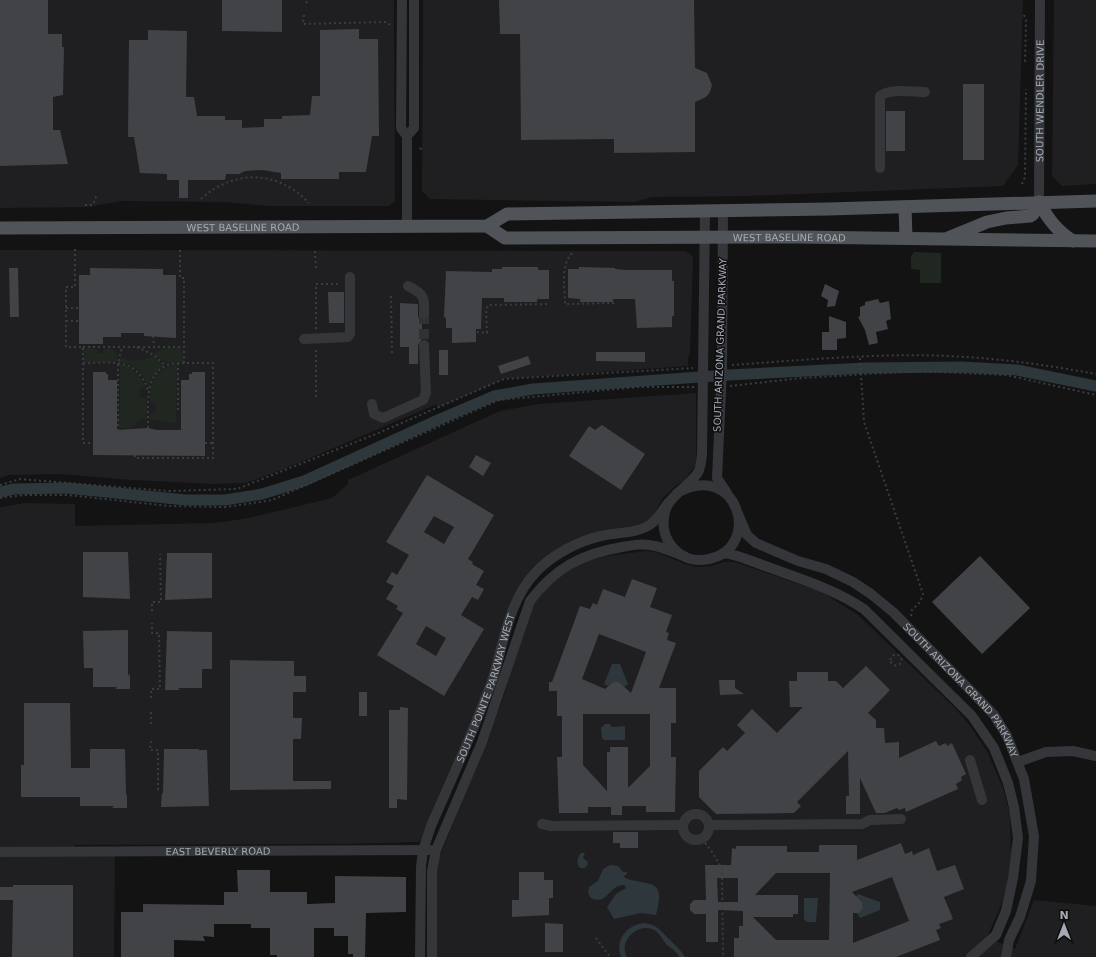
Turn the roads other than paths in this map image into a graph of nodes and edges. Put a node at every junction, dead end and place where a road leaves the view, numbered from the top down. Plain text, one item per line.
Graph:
1 (414, 0) edge
2 (1040, 0) edge
3 (402, 4) edge
4 (414, 47) junction
5 (402, 70) junction
6 (924, 92) dead end
7 (407, 136) junction
8 (880, 168) dead end
9 (1096, 201) edge
10 (1039, 202) junction
11 (905, 207) junction
12 (705, 211) junction
13 (723, 211) junction
14 (407, 225) junction
15 (487, 226) junction
16 (0, 228) edge
17 (704, 237) junction
18 (723, 237) junction
19 (906, 238) junction
20 (946, 239) junction
21 (1073, 241) junction
22 (1096, 241) edge
23 (348, 281) road end
24 (408, 286) dead end
25 (424, 314) tunnel mouth
26 (304, 339) dead end
27 (424, 345) tunnel mouth
28 (372, 404) dead end
29 (677, 494) junction
30 (731, 500) junction
31 (668, 503) junction
32 (738, 514) junction
33 (724, 553) junction
34 (684, 556) junction
35 (1096, 756) edge
36 (970, 760) dead end
37 (1018, 762) junction
38 (982, 800) dead end
39 (901, 819) dead end
40 (542, 824) dead end
41 (682, 825) junction
42 (709, 825) junction
43 (424, 850) junction
44 (436, 850) junction
45 (0, 852) edge
46 (420, 957) edge
47 (432, 957) edge
48 (971, 957) edge
49 (1006, 957) edge

1 - 4 street
2 - 10 street, SOUTH WENDLER DRIVE
3 - 4 street
3 - 5 street
4 - 5 street
4 - 7 street
5 - 7 street
6 - 8 street
7 - 14 street
9 - 10 main road
10 - 11 main road
10 - 20 main road
10 - 21 main road
11 - 13 main road
11 - 19 main road
12 - 13 main road
12 - 15 main road
12 - 17 street, SOUTH ARIZONA GRAND PARKWAY
13 - 18 street, SOUTH ARIZONA GRAND PARKWAY
14 - 15 main road, WEST BASELINE ROAD
14 - 16 main road, WEST BASELINE ROAD
15 - 17 main road, WEST BASELINE ROAD
17 - 18 main road, WEST BASELINE ROAD
17 - 29 street, SOUTH ARIZONA GRAND PARKWAY
18 - 19 main road, WEST BASELINE ROAD
18 - 30 street, SOUTH ARIZONA GRAND PARKWAY
19 - 20 main road, WEST BASELINE ROAD
20 - 21 main road, WEST BASELINE ROAD
21 - 22 main road, WEST BASELINE ROAD
23 - 26 street
24 - 25 street
27 - 28 street
29 - 30 street, SOUTH ARIZONA GRAND PARKWAY
29 - 31 street, SOUTH ARIZONA GRAND PARKWAY
30 - 32 street, SOUTH ARIZONA GRAND PARKWAY
31 - 34 street
31 - 43 street, SOUTH POINTE PARKWAY WEST
32 - 33 street, SOUTH ARIZONA GRAND PARKWAY
32 - 37 street, SOUTH ARIZONA GRAND PARKWAY
33 - 34 street
33 - 48 street, SOUTH ARIZONA GRAND PARKWAY
34 - 44 street, SOUTH POINTE PARKWAY WEST
35 - 37 street
36 - 38 street
37 - 49 street, SOUTH ARIZONA GRAND PARKWAY
39 - 42 street
40 - 41 street
41 - 42 street
41 - 42 street
43 - 44 street, EAST BEVERLY ROAD
43 - 45 street, EAST BEVERLY ROAD
43 - 46 street, SOUTH POINTE PARKWAY WEST
44 - 47 street, SOUTH POINTE PARKWAY WEST

